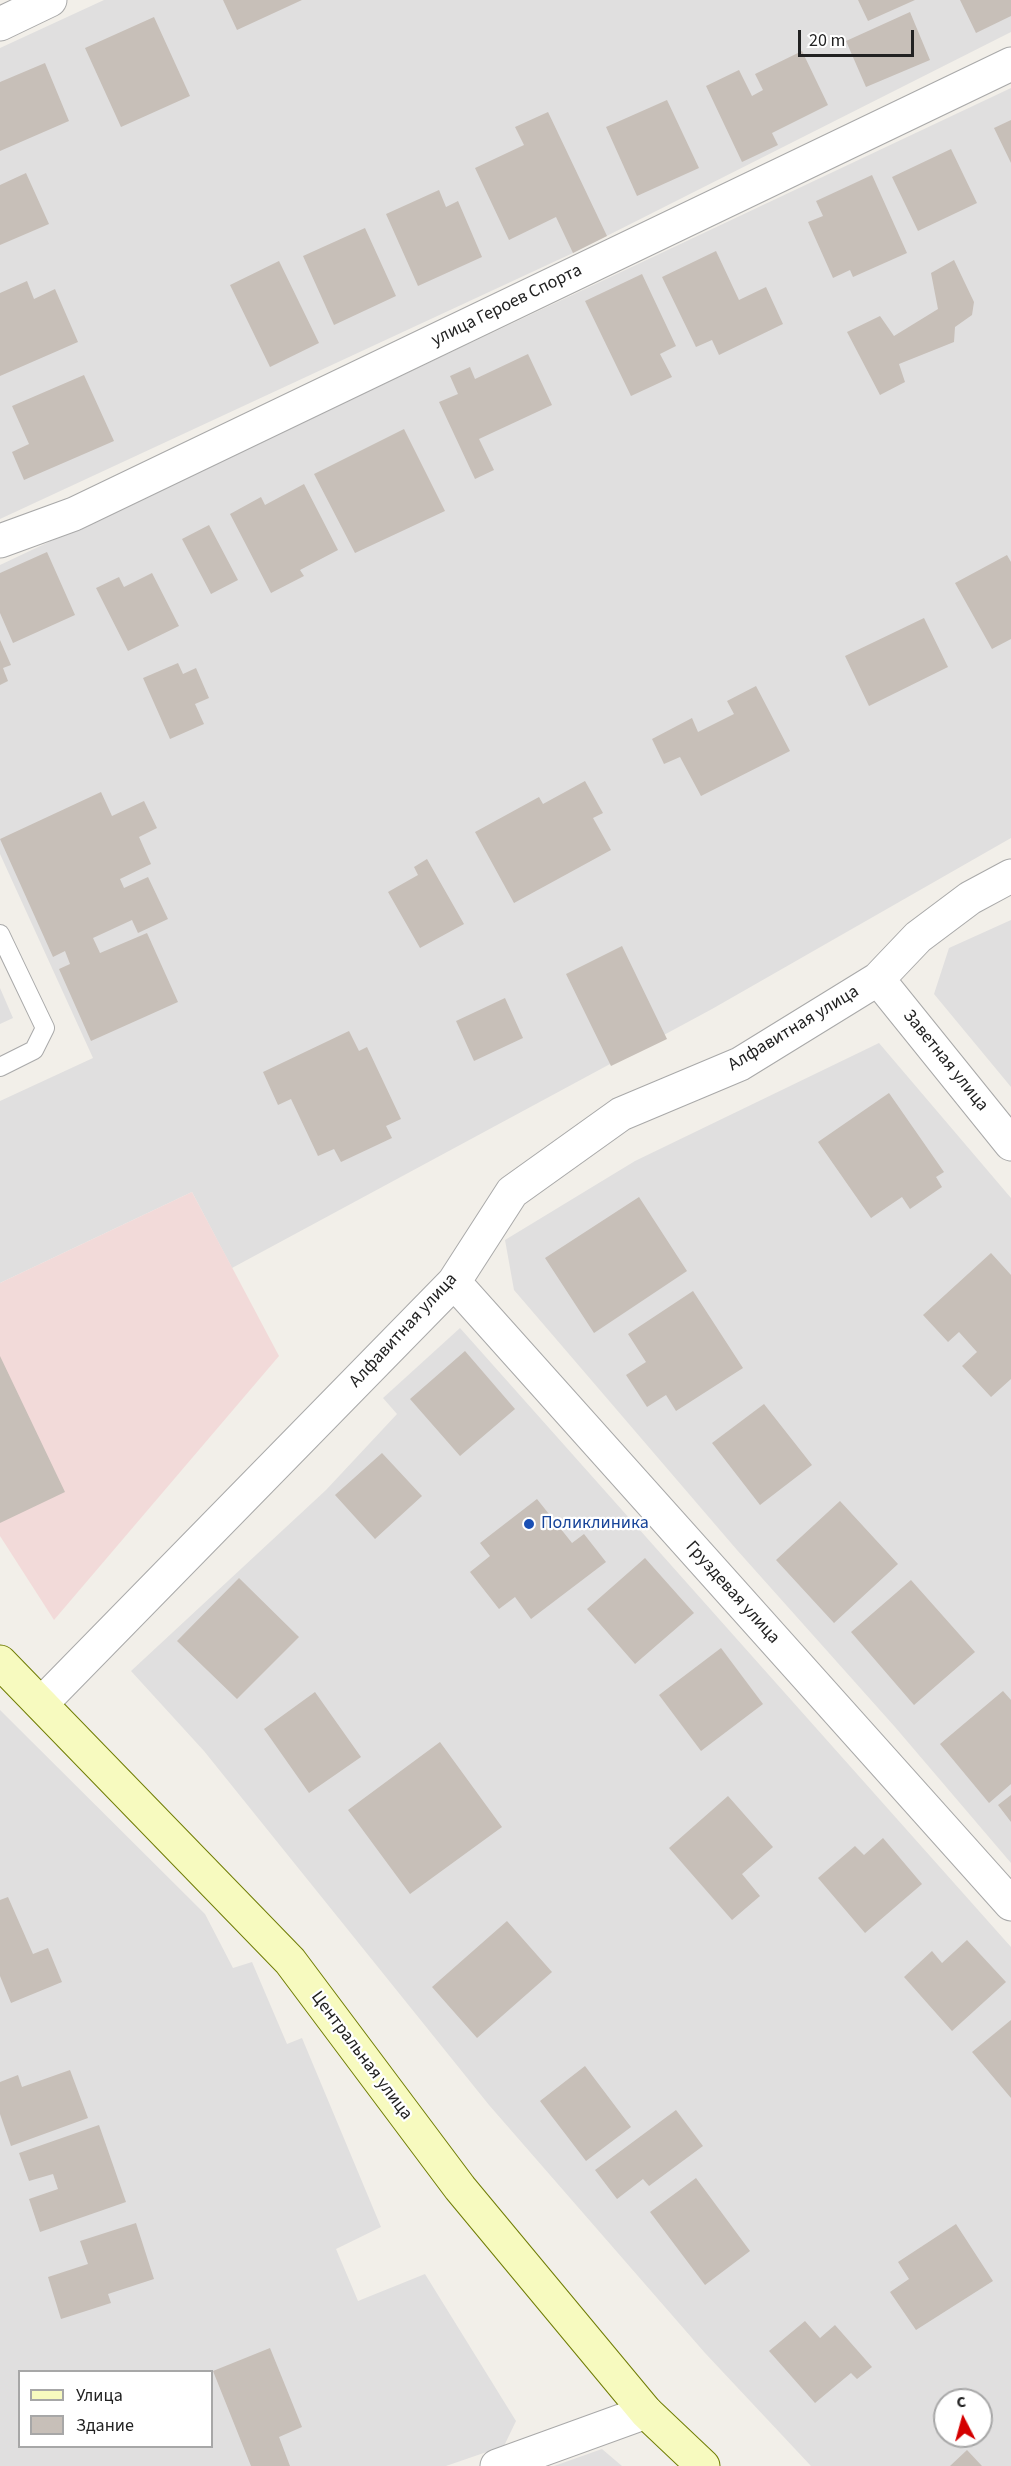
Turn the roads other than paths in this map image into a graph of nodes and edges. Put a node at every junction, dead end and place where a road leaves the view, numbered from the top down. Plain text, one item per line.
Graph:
1 (50, 0) edge
2 (0, 24) edge
3 (1011, 64) edge
4 (0, 541) edge
5 (1011, 876) edge
6 (0, 934) edge
7 (878, 979) junction
8 (0, 1066) edge
9 (1011, 1144) edge
10 (454, 1282) junction
11 (0, 1662) edge
12 (42, 1703) junction
13 (1011, 1904) edge
14 (646, 2412) junction
15 (497, 2466) edge
16 (703, 2466) edge

1 - 2 street
3 - 4 street, улица Героев Спорта
5 - 7 street, Алфавитная улица
6 - 8 lane
7 - 9 street, Заветная улица
7 - 10 street, Алфавитная улица
10 - 12 street, Алфавитная улица
10 - 13 street, Груздевая улица
11 - 12 street, Центральная улица
12 - 14 street, Центральная улица
14 - 15 street
14 - 16 street, Центральная улица

